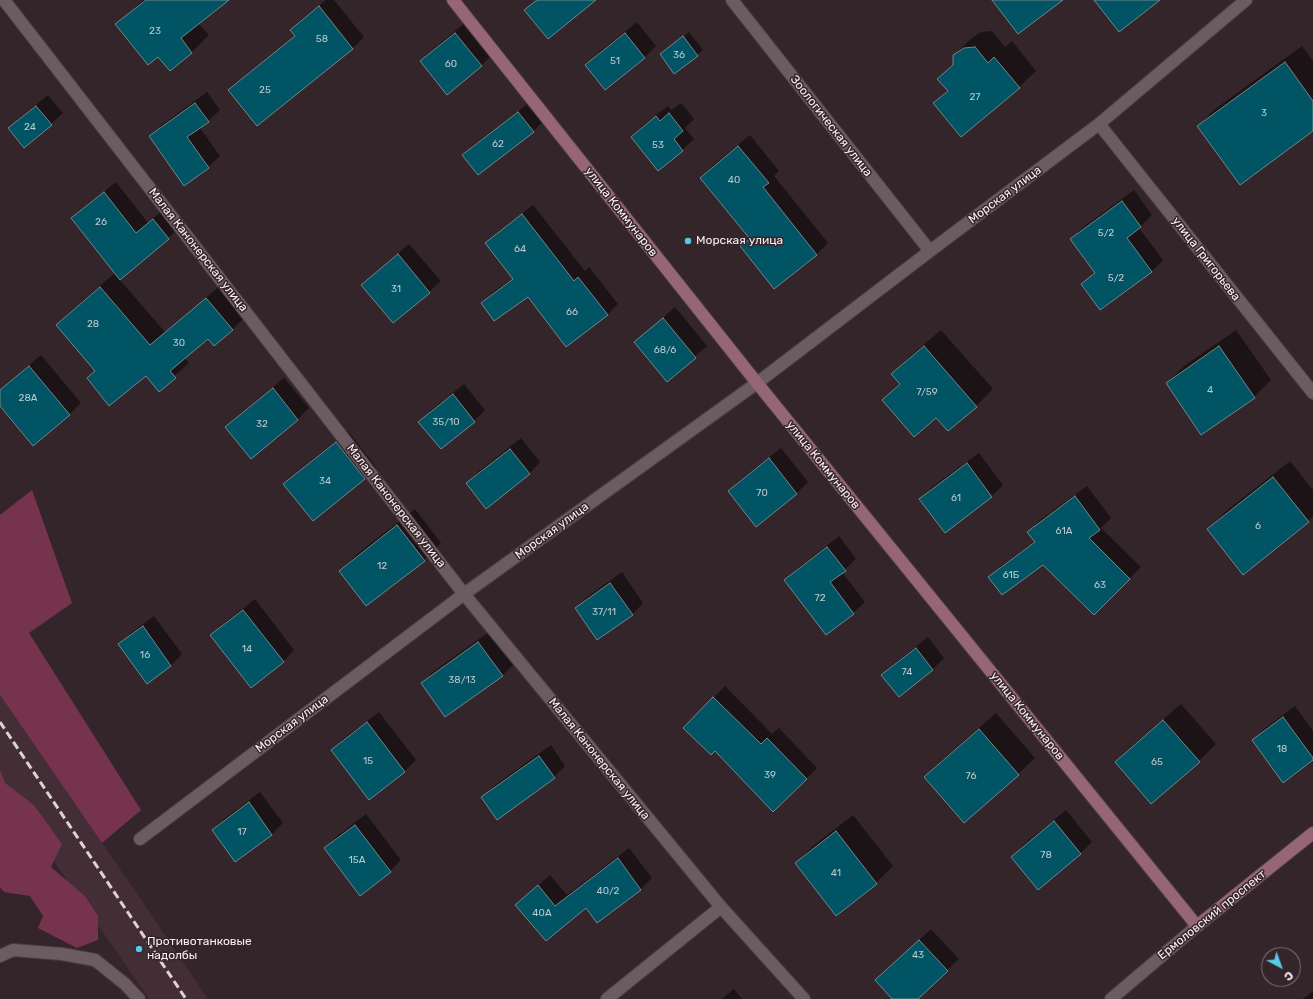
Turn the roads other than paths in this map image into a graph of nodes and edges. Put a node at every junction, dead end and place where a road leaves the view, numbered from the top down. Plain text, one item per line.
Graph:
1 (4, 0) edge
2 (453, 0) edge
3 (732, 0) edge
4 (1246, 0) edge
5 (1099, 124) junction
6 (930, 251) junction
7 (757, 383) junction
8 (1313, 393) edge
9 (464, 594) junction
10 (1313, 833) edge
11 (140, 839) dead end
12 (720, 907) junction
13 (1197, 926) junction
14 (0, 956) edge
15 (139, 999) edge
16 (607, 999) edge
17 (804, 999) edge
18 (1111, 999) edge

1 - 9 street, Малая Канонерская улица
2 - 7 street, улица Коммунаров
3 - 6 street, Зоологическая улица
4 - 5 street, Морская улица
5 - 6 street, Морская улица
5 - 8 street, улица Григорьева
6 - 7 street, Морская улица
7 - 9 street, Морская улица
7 - 13 street, улица Коммунаров
9 - 11 street, Морская улица
9 - 12 street, Малая Канонерская улица
10 - 13 street, Ермоловский проспект
12 - 16 street
12 - 17 street, Малая Канонерская улица
13 - 18 street, Ермоловский проспект
14 - 15 street

